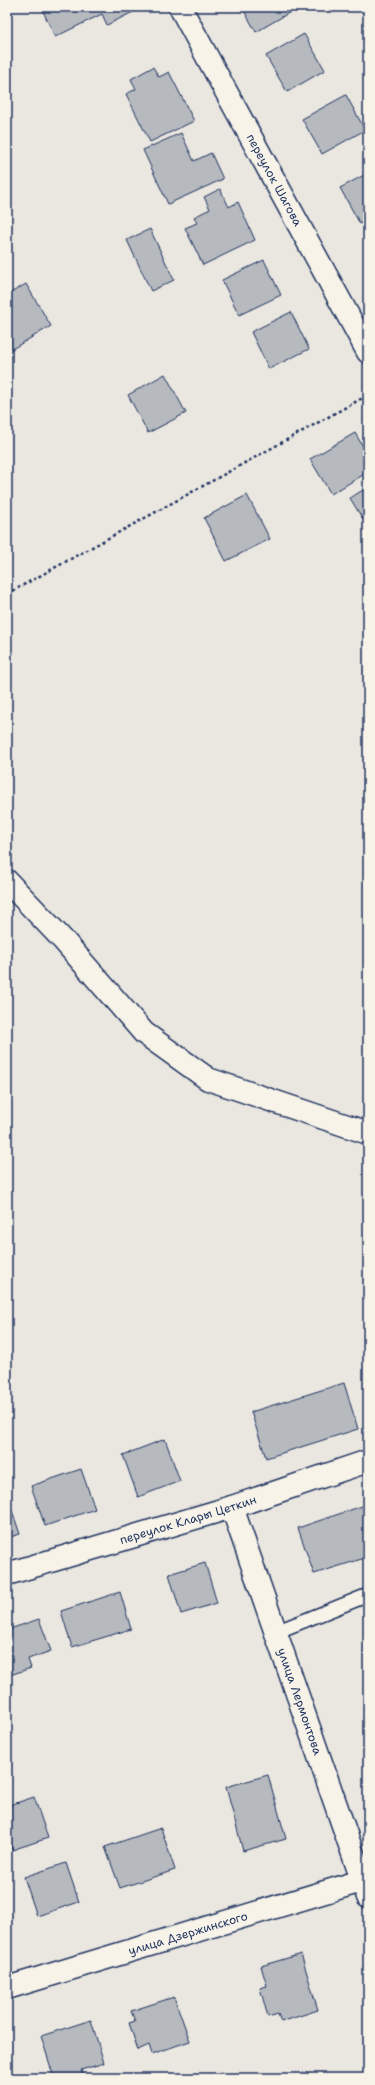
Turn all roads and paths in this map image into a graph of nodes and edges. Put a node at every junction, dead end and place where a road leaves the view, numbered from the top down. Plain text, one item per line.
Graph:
1 (180, 7) edge
2 (368, 352) edge
3 (368, 395) edge
4 (7, 594) edge
5 (7, 881) edge
6 (368, 1133) edge
7 (368, 1461) edge
8 (232, 1507) junction
9 (7, 1574) edge
10 (368, 1595) edge
11 (276, 1632) junction
12 (366, 1886) edge
13 (7, 1988) edge

1 - 2 street, переулок Шагова
3 - 4 path
5 - 6 street
7 - 8 street, переулок Клары Цеткин
8 - 9 street, переулок Клары Цеткин
8 - 11 street, улица Лермонтова
10 - 11 lane
11 - 12 street, улица Лермонтова
12 - 13 street, улица Дзержинского

